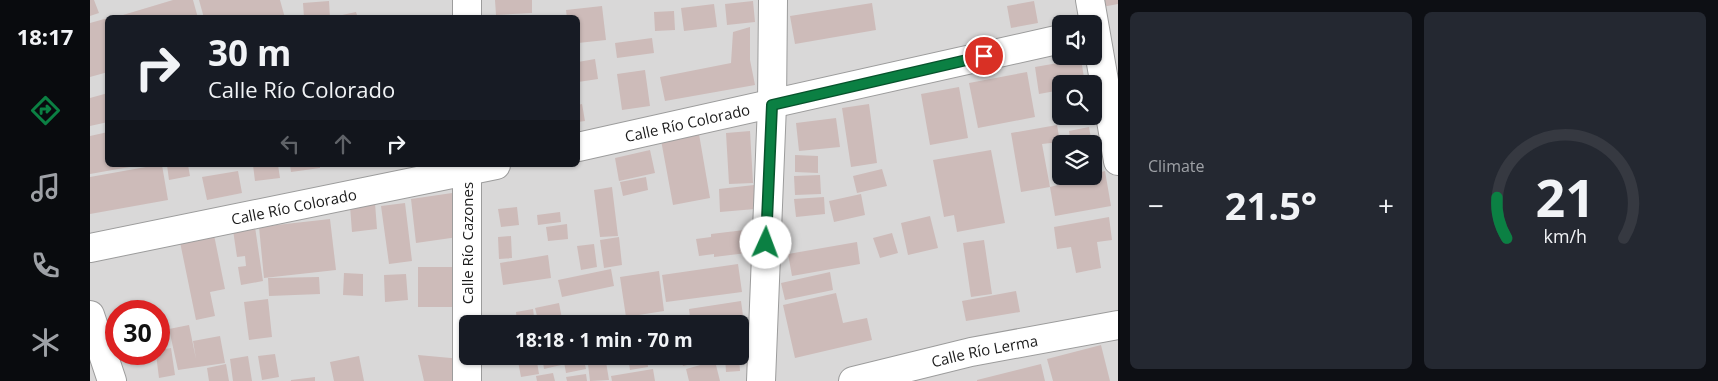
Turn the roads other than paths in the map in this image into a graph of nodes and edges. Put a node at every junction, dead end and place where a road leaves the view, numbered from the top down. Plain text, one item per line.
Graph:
1 (467, 0) edge
2 (772, 0) edge
3 (1090, 0) edge
4 (467, 15) edge
5 (1103, 29) edge
6 (1052, 41) edge
7 (772, 105) junction
8 (580, 147) edge
9 (1118, 161) edge
10 (467, 168) edge
11 (90, 248) edge
12 (90, 315) edge
13 (1118, 325) edge
14 (112, 381) edge
15 (467, 381) edge
16 (761, 381) edge
17 (853, 381) edge

1 - 4 street
2 - 7 street
3 - 5 street
5 - 9 street
6 - 7 street, Calle Río Colorado
7 - 8 street, Calle Río Colorado
7 - 16 street
10 - 11 street, Calle Río Colorado
10 - 15 street, Calle Río Cazones
12 - 14 street
13 - 17 street, Calle Río Lerma

